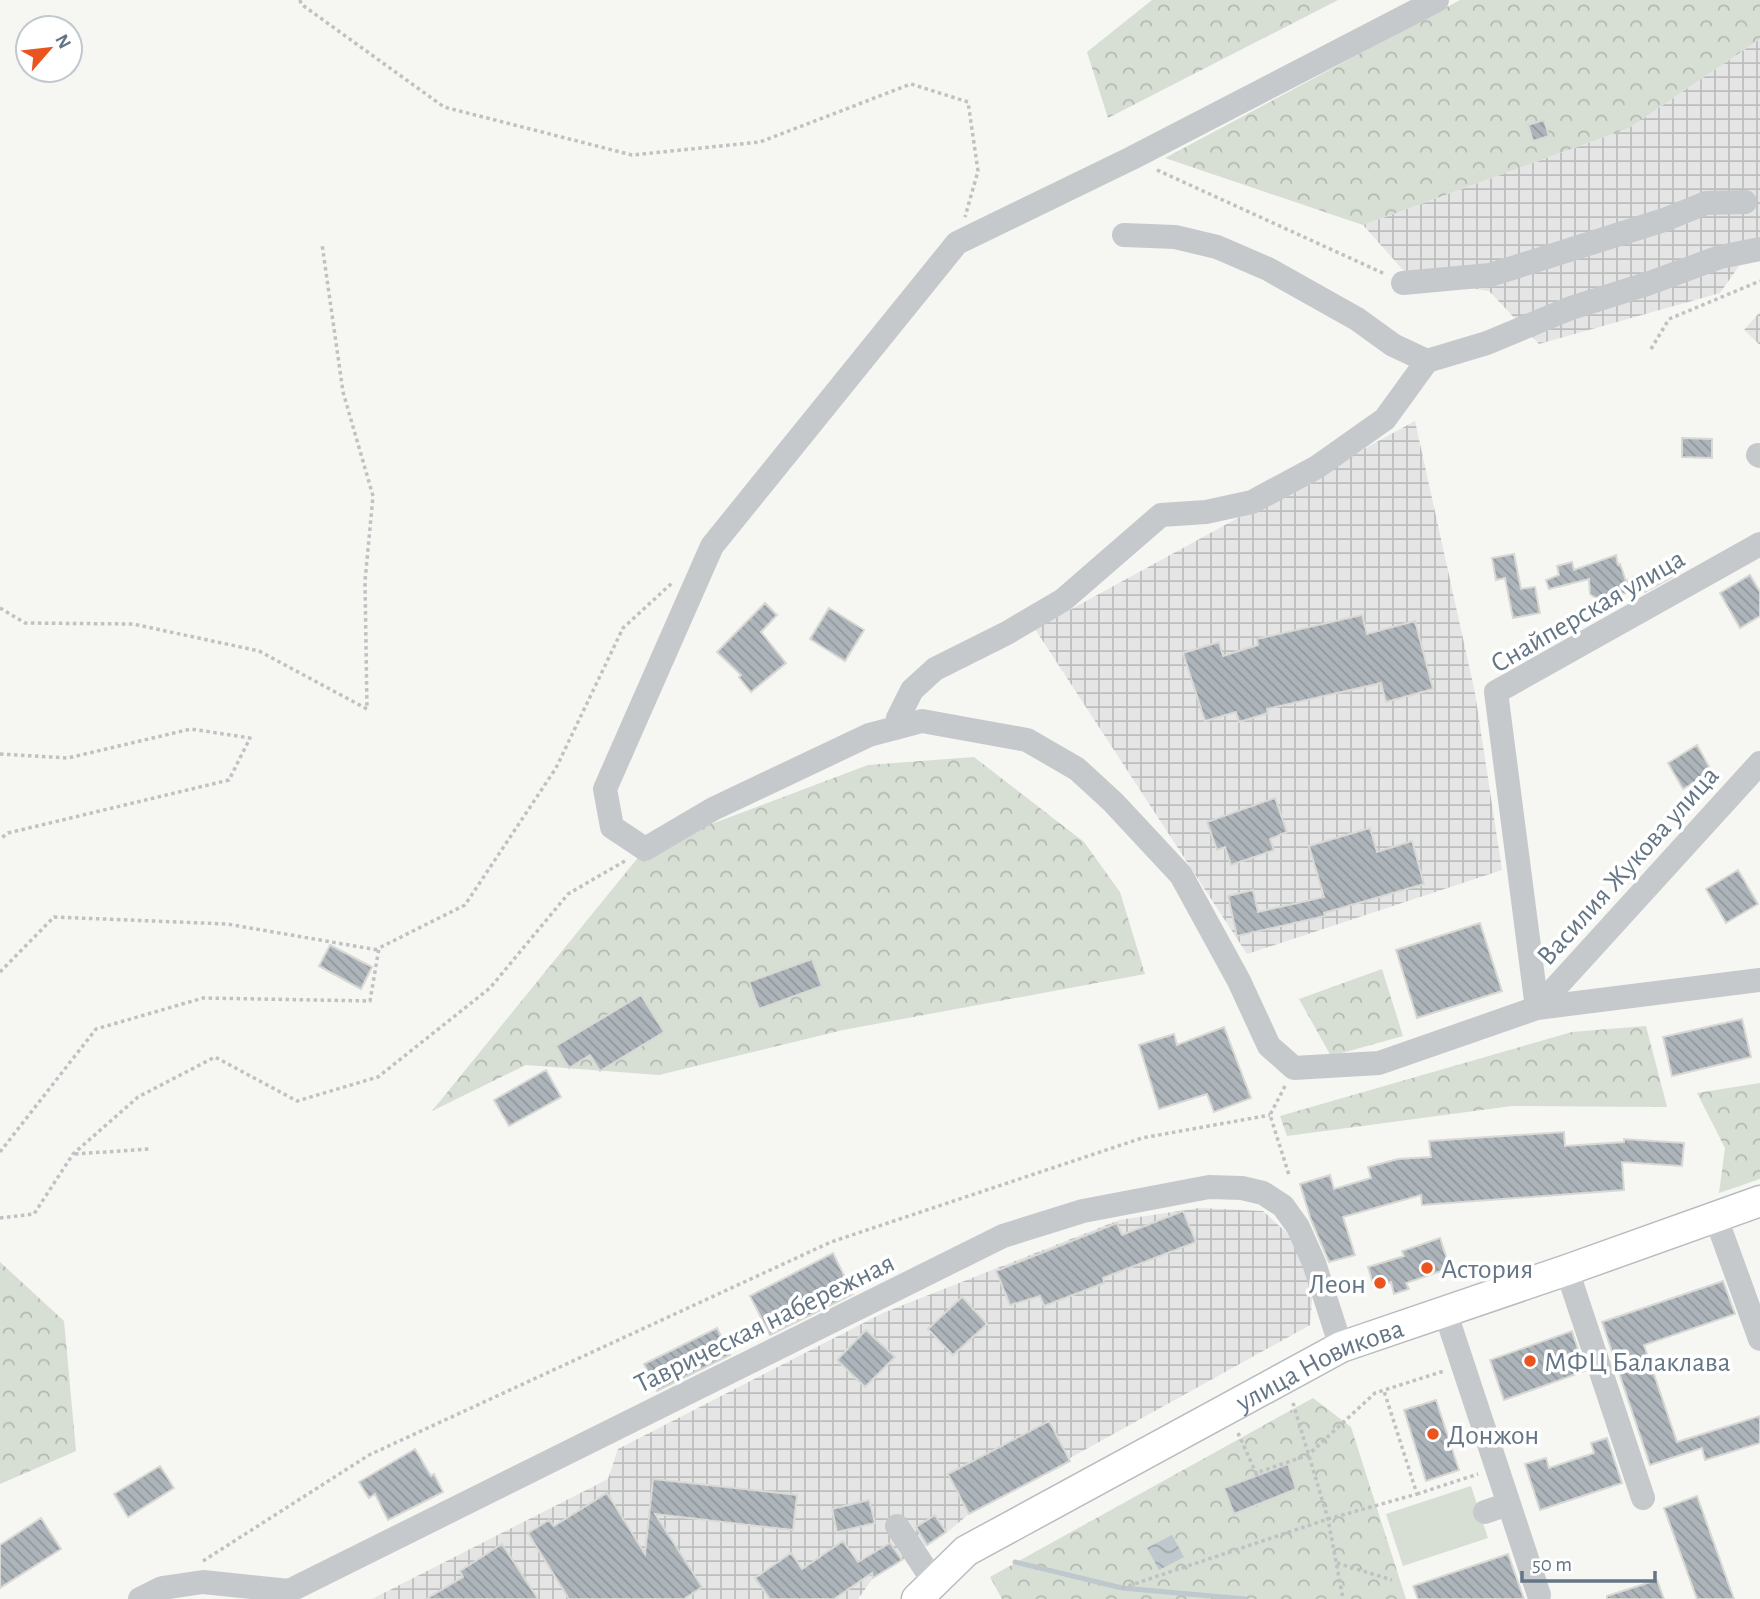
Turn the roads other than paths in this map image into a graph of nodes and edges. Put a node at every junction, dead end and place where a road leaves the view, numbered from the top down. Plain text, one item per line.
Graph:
1 (1437, 0) edge
2 (1755, 207) edge
3 (1124, 235) dead end
4 (1760, 249) edge
5 (1403, 283) road end
6 (1427, 361) junction
7 (1760, 544) edge
8 (896, 728) junction
9 (1760, 763) edge
10 (1760, 980) edge
11 (1537, 1008) junction
12 (1760, 1200) edge
13 (1716, 1217) junction
14 (1567, 1270) junction
15 (1444, 1311) junction
16 (1760, 1339) edge
17 (1341, 1348) junction
18 (1643, 1498) dead end
19 (1508, 1504) junction
20 (1485, 1512) dead end
21 (897, 1526) dead end
22 (926, 1593) edge
23 (1539, 1595) dead end
24 (141, 1599) edge

1 - 8 street
2 - 5 street
3 - 6 street
4 - 6 street
6 - 8 street
7 - 11 street, Снайперская улица
8 - 11 street
9 - 11 street, Василия Жукова улица
10 - 11 street
12 - 13 main road, улица Новикова
13 - 14 main road, улица Новикова
13 - 16 street
14 - 15 main road, улица Новикова
14 - 18 street
15 - 17 main road, улица Новикова
15 - 19 street
17 - 22 main road, улица Новикова
17 - 24 street, Таврическая набережная
19 - 20 street
19 - 23 street
21 - 22 street

